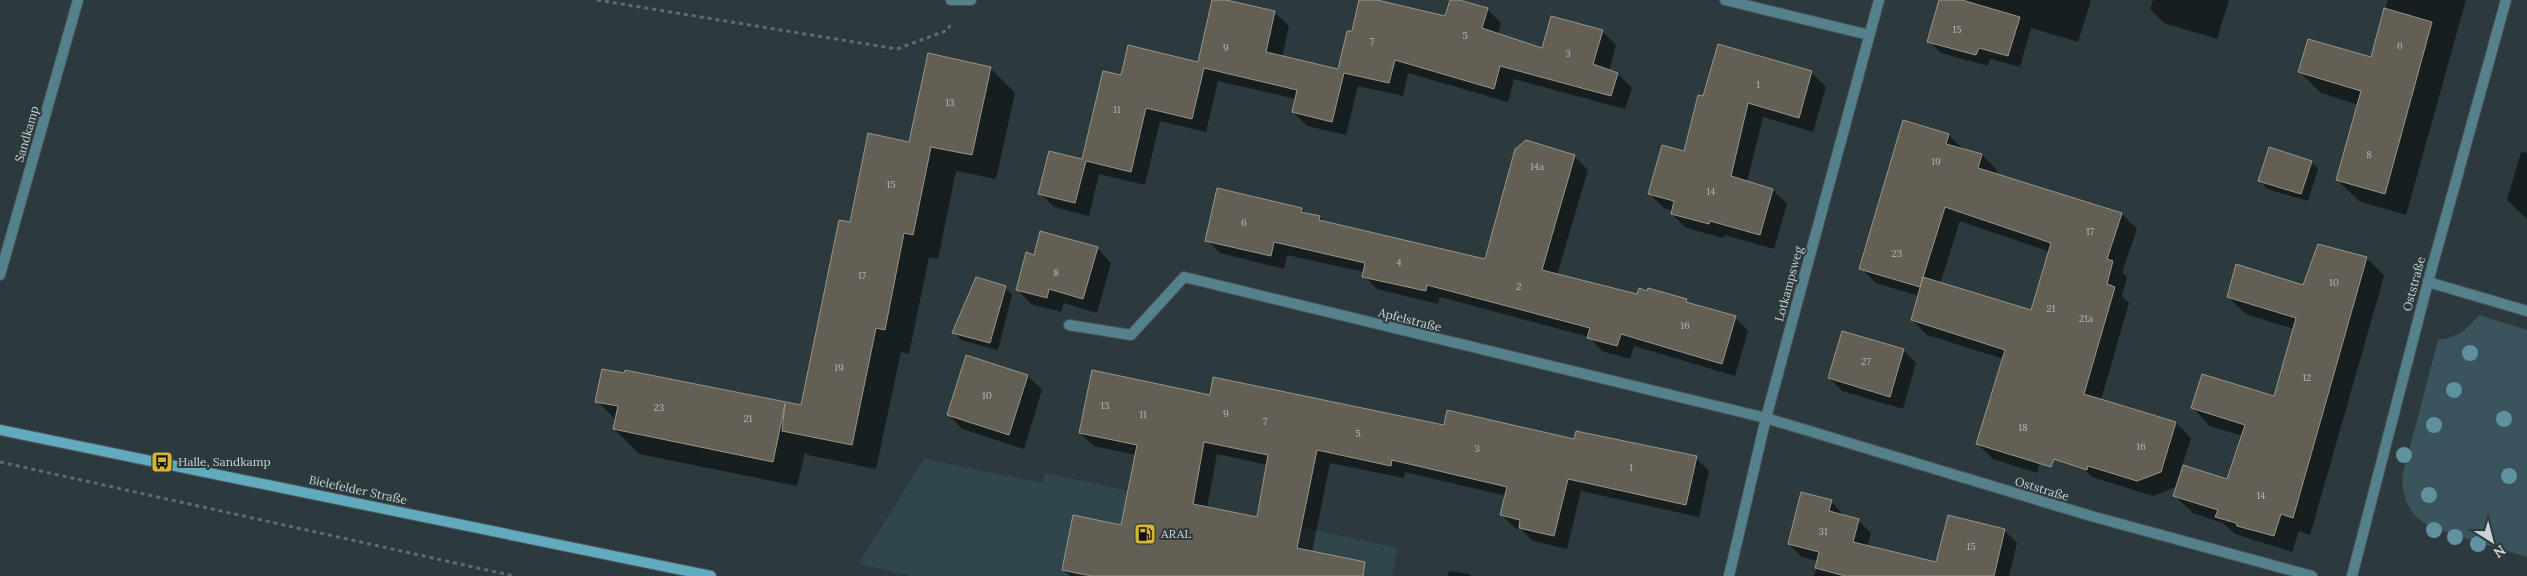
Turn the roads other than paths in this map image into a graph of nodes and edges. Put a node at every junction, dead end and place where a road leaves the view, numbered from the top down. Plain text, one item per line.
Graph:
1 (78, 0) edge
2 (971, 0) edge
3 (1726, 0) edge
4 (1879, 0) edge
5 (2506, 0) edge
6 (954, 1) edge
7 (1869, 35) junction
8 (0, 275) edge
9 (2428, 282) junction
10 (2527, 311) edge
11 (1069, 325) dead end
12 (1766, 418) junction
13 (0, 430) edge
14 (711, 576) edge
15 (1729, 576) edge
16 (2312, 576) edge
17 (2352, 576) edge

1 - 8 street, Sandkamp
2 - 6 street
3 - 7 street
4 - 7 street, Lotkampsweg
5 - 9 street, Oststraße
7 - 12 street, Lotkampsweg
9 - 10 street
9 - 17 street, Oststraße
11 - 12 street, Apfelstraße
12 - 15 street, Lotkampsweg
12 - 16 street, Oststraße
13 - 14 street, Bielefelder Straße

